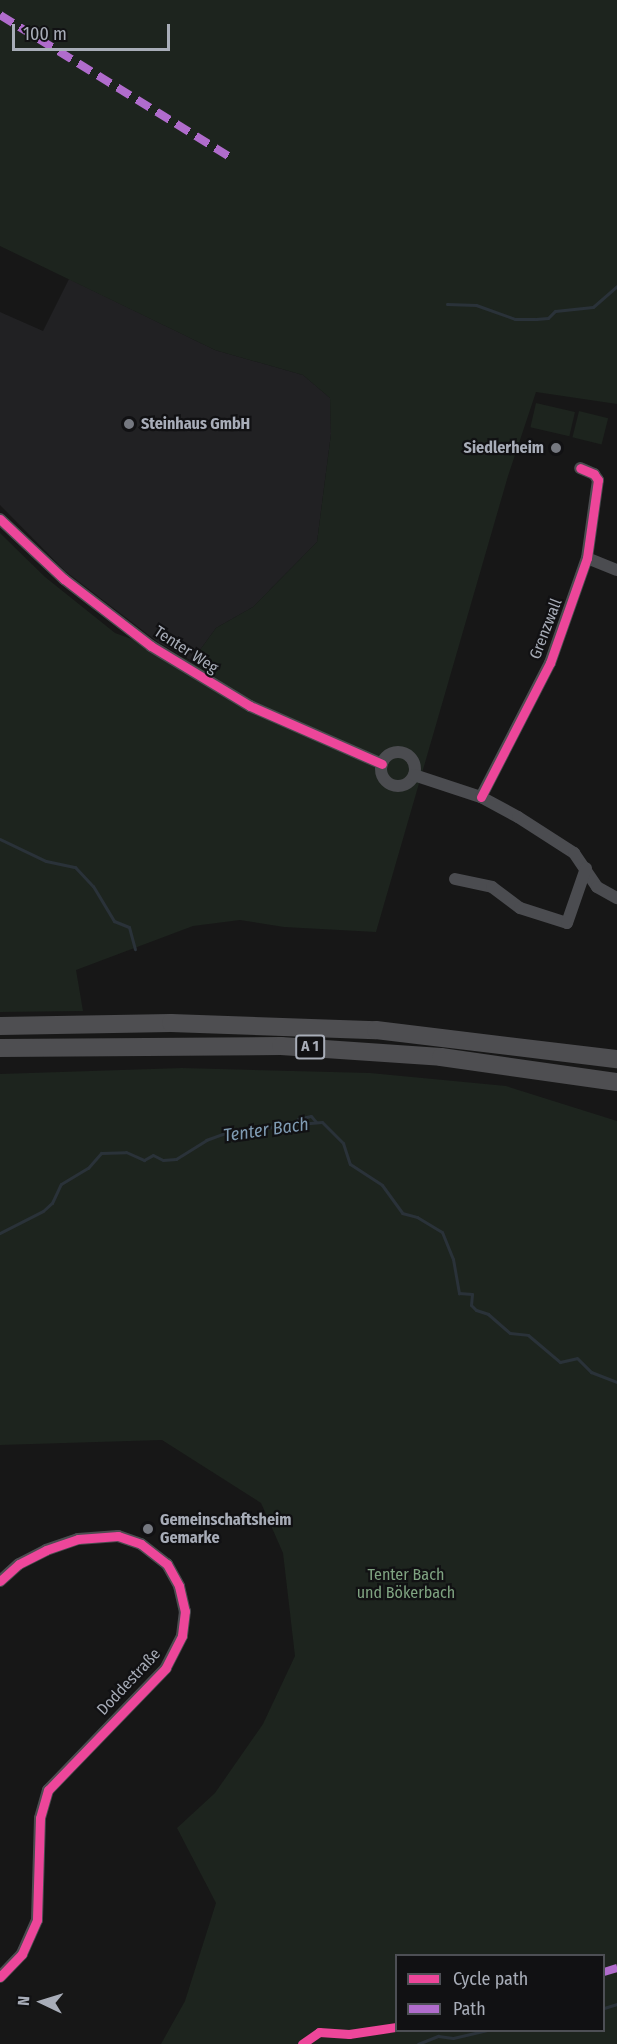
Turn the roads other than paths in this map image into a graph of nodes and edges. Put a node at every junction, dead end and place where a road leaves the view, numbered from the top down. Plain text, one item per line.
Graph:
1 (580, 468) dead end
2 (0, 519) edge
3 (587, 558) junction
4 (617, 570) edge
5 (382, 764) junction
6 (414, 775) junction
7 (481, 797) junction
8 (586, 868) junction
9 (455, 879) dead end
10 (617, 898) edge
11 (0, 1026) edge
12 (0, 1048) edge
13 (617, 1059) edge
14 (617, 1082) edge
15 (0, 1581) edge
16 (0, 1977) edge

1 - 3 street, Grenzwall
2 - 5 street, Tenter Weg
3 - 4 street
3 - 7 street, Grenzwall
5 - 6 street
5 - 6 street
6 - 7 street
7 - 8 street
8 - 9 street
8 - 10 street
11 - 13 highway, A 1
12 - 14 highway, A 1
15 - 16 street, Doddestraße

